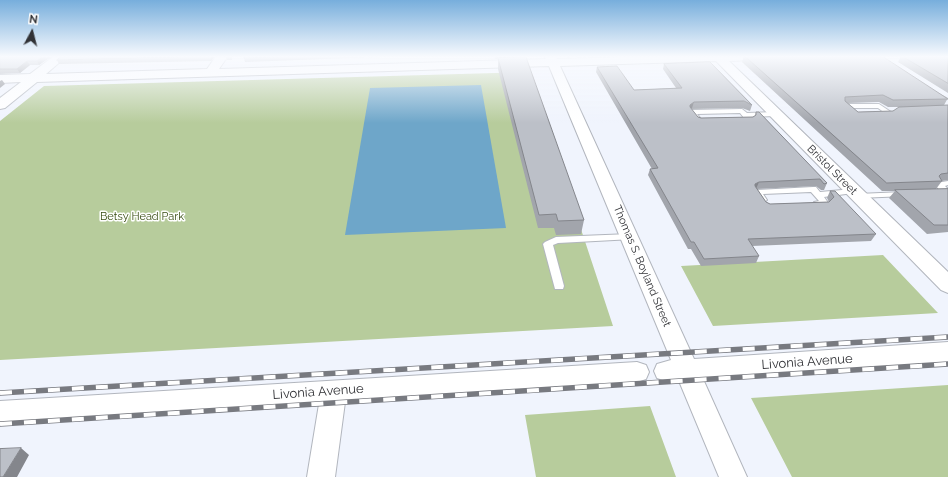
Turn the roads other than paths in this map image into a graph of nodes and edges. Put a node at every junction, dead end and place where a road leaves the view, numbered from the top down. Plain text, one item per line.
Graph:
1 (25, 78) edge
2 (34, 78) edge
3 (560, 78) edge
4 (739, 78) edge
5 (0, 79) edge
6 (0, 105) edge
7 (891, 111) joint
8 (775, 114) junction
9 (745, 115) junction
10 (706, 121) edge
11 (734, 121) edge
12 (948, 183) edge
13 (856, 193) junction
14 (932, 193) edge
15 (947, 193) edge
16 (910, 194) edge
17 (818, 195) junction
18 (811, 204) edge
19 (767, 206) edge
20 (630, 237) junction
21 (948, 285) edge
22 (559, 286) dead end
23 (948, 352) edge
24 (676, 370) junction
25 (637, 372) dead end
26 (334, 391) junction
27 (0, 413) edge
28 (321, 477) edge
29 (733, 477) edge

1 - 5 street
2 - 6 street
3 - 20 street, Thomas S. Boyland Street
4 - 8 street, Bristol Street
7 - 7 lane
8 - 9 lane
8 - 13 street, Bristol Street
9 - 10 lane
9 - 11 lane
12 - 15 lane
13 - 16 lane
13 - 17 lane
13 - 21 street, Bristol Street
14 - 15 lane
17 - 18 lane
17 - 19 lane
20 - 22 lane
20 - 24 street, Thomas S. Boyland Street
23 - 24 street, Livonia Avenue
24 - 29 street, Thomas S. Boyland Street
25 - 26 street, Livonia Avenue
26 - 27 street, Livonia Avenue
26 - 28 street

